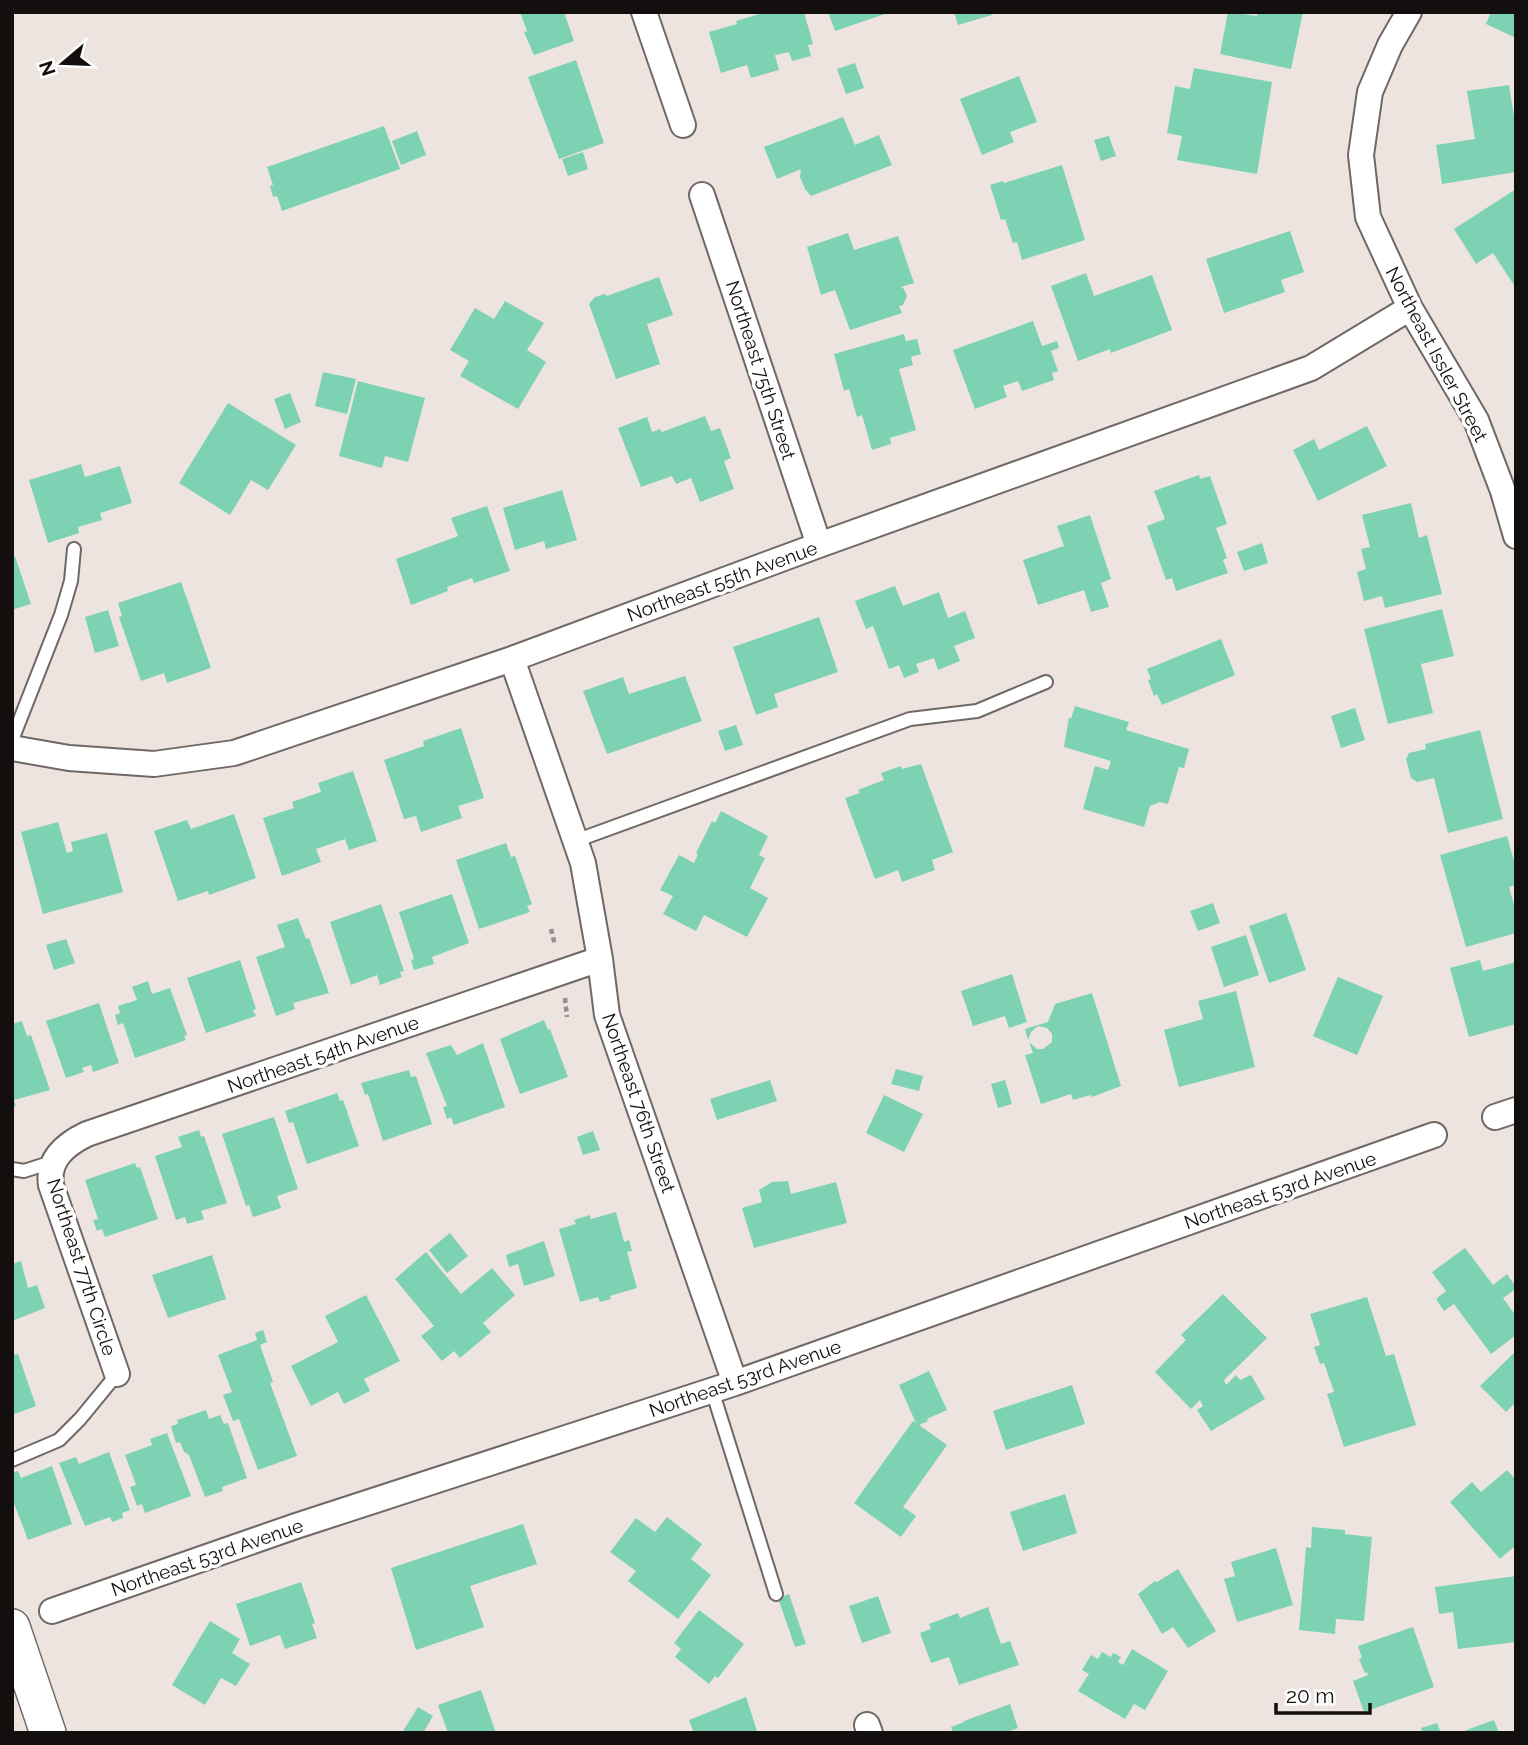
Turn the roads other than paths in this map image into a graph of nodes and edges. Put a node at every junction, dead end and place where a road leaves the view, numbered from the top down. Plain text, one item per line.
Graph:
1 (644, 12) edge
2 (1409, 12) edge
3 (683, 125) dead end
4 (702, 195) dead end
5 (1410, 308) junction
6 (1516, 537) edge
7 (819, 545) junction
8 (74, 549) dead end
9 (513, 659) junction
10 (1045, 682) dead end
11 (12, 740) edge
12 (12, 748) edge
13 (575, 841) junction
14 (600, 959) junction
15 (1434, 1135) dead end
16 (55, 1161) junction
17 (12, 1169) edge
18 (117, 1374) joint
19 (735, 1382) junction
20 (712, 1390) junction
21 (12, 1460) edge
22 (776, 1594) dead end
23 (52, 1611) dead end
24 (12, 1627) edge
25 (48, 1733) edge

1 - 3 street
2 - 5 street, Northeast Issler Street
4 - 7 street, Northeast 75th Street
5 - 6 street, Northeast Issler Street
5 - 7 street, Northeast 55th Avenue
7 - 9 street, Northeast 55th Avenue
8 - 11 lane
9 - 12 street, Northeast 55th Avenue
9 - 13 street, Northeast 76th Street
10 - 13 lane
13 - 14 street, Northeast 76th Street
14 - 16 street, Northeast 54th Avenue
14 - 19 street, Northeast 76th Street
15 - 19 street, Northeast 53rd Avenue
16 - 17 lane
16 - 18 street, Northeast 77th Circle
18 - 21 lane
19 - 20 street, Northeast 53rd Avenue
20 - 22 lane
20 - 23 street, Northeast 53rd Avenue
24 - 25 street

